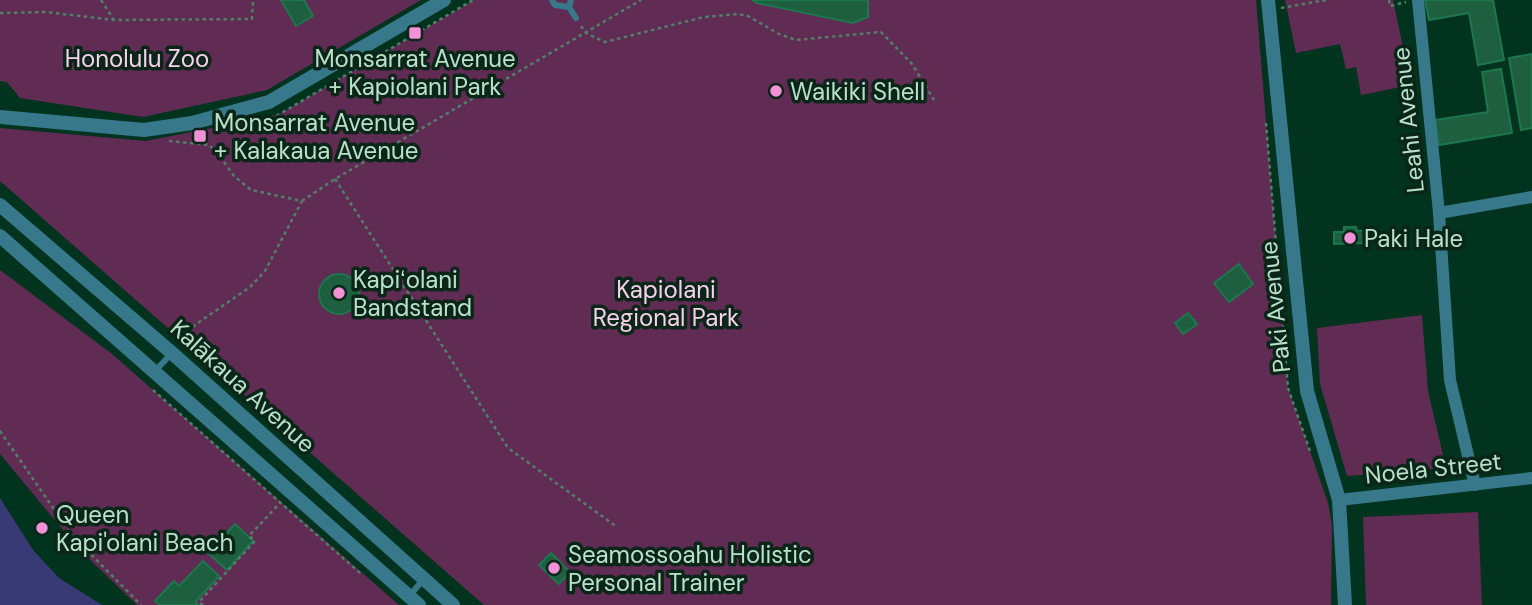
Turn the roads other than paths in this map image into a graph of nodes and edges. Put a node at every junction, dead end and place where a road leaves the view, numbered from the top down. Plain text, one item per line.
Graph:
1 (444, 0) edge
2 (552, 0) edge
3 (1418, 0) edge
4 (570, 3) edge
5 (1269, 5) edge
6 (576, 18) dead end
7 (0, 117) edge
8 (1532, 197) edge
9 (0, 205) edge
10 (1438, 213) junction
11 (0, 236) edge
12 (172, 353) junction
13 (154, 372) junction
14 (1532, 478) edge
15 (1475, 485) junction
16 (1339, 500) junction
17 (424, 579) junction
18 (414, 601) edge
19 (453, 605) edge
20 (1345, 605) edge

1 - 7 street
2 - 4 lane
3 - 10 street, Leahi Avenue
4 - 6 lane
5 - 16 street, Paki Avenue
8 - 10 street
9 - 12 street, Kalākaua Avenue
10 - 15 street, Leahi Avenue
11 - 13 street, Kalākaua Avenue
12 - 13 lane
12 - 17 street, Kalākaua Avenue
13 - 18 street, Kalākaua Avenue
14 - 15 street, Noela Street
15 - 16 street, Noela Street
16 - 20 street, Paki Avenue
17 - 18 lane
17 - 19 street, Kalākaua Avenue

